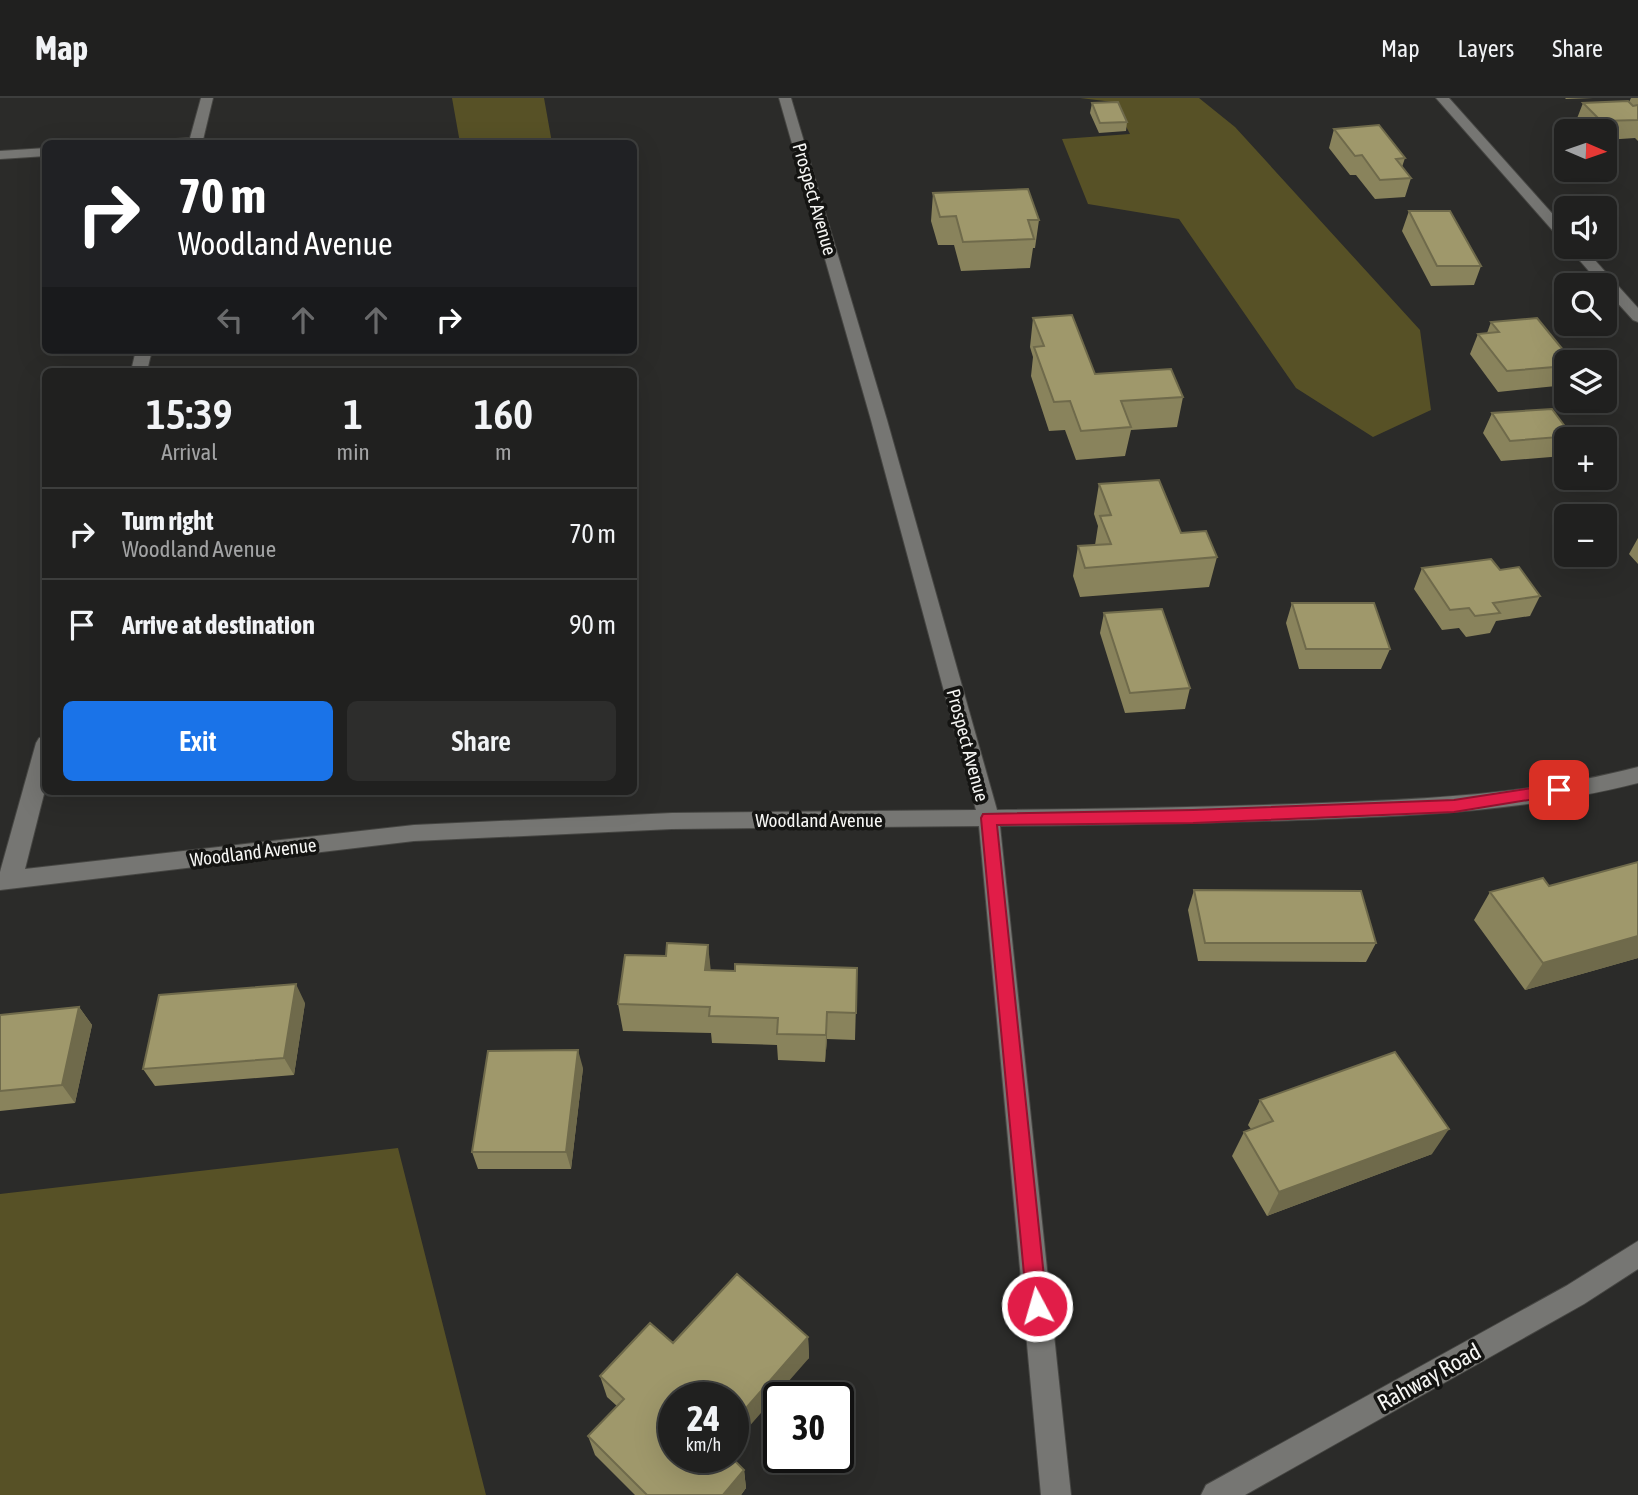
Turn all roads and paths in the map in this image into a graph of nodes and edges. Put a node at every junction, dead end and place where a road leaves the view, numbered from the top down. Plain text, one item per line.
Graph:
1 (207, 98) edge
2 (785, 98) edge
3 (1441, 98) edge
4 (196, 140) edge
5 (42, 152) edge
6 (0, 155) edge
7 (1554, 224) edge
8 (1586, 259) edge
9 (1638, 317) edge
10 (42, 757) edge
11 (1638, 775) edge
12 (989, 818) junction
13 (6, 880) edge
14 (1638, 1254) edge
15 (1056, 1495) edge
16 (1216, 1495) edge

1 - 4 street
2 - 12 street, Prospect Avenue
3 - 7 street
5 - 6 street
8 - 9 street
10 - 13 street
11 - 12 street, Woodland Avenue
12 - 13 street, Woodland Avenue
12 - 15 street, Prospect Avenue
14 - 16 street, Rahway Road

